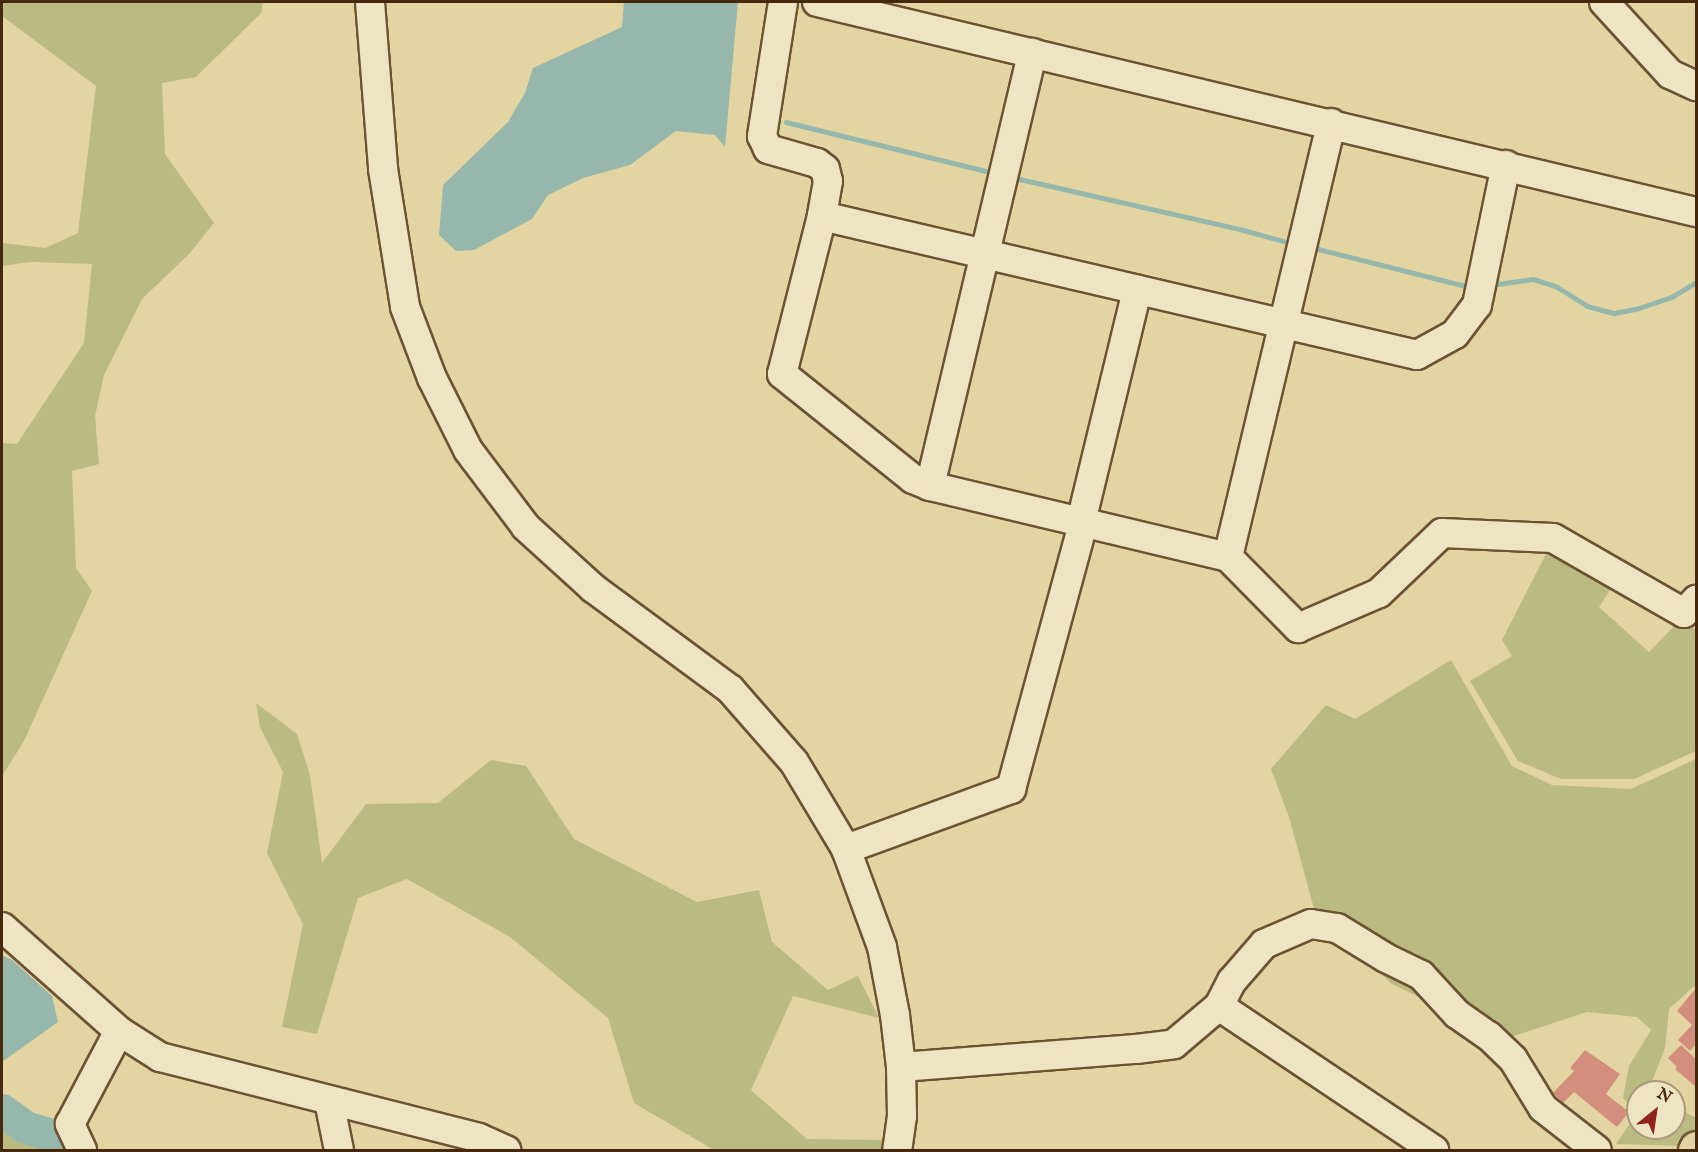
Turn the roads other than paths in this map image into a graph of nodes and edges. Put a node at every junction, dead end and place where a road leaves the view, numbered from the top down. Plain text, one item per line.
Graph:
1 (370, 2) edge
2 (783, 2) edge
3 (817, 2) edge
4 (1604, 2) edge
5 (851, 5) edge
6 (1032, 53) junction
7 (1696, 86) edge
8 (1331, 123) junction
9 (1506, 165) junction
10 (1696, 212) edge
11 (822, 216) junction
12 (985, 255) junction
13 (1137, 290) junction
14 (1285, 323) junction
15 (930, 486) junction
16 (1081, 522) junction
17 (1228, 557) junction
18 (1696, 600) edge
19 (846, 849) junction
20 (2, 927) edge
21 (1219, 1006) junction
22 (119, 1031) junction
23 (902, 1067) junction
24 (329, 1101) junction
25 (82, 1150) edge
26 (339, 1150) edge
27 (506, 1150) edge
28 (897, 1150) edge
29 (1434, 1150) edge
30 (1597, 1150) edge

1 - 19 street
2 - 11 street
3 - 5 street
4 - 7 street
5 - 6 street
6 - 8 street
6 - 12 street
8 - 9 street
8 - 14 street
9 - 10 street
9 - 14 street
11 - 12 street
11 - 15 street
12 - 13 street
12 - 15 street
13 - 14 street
13 - 16 street
14 - 17 street
15 - 16 street
16 - 17 street
16 - 19 street
17 - 18 street
19 - 23 street
20 - 22 street
21 - 23 street
21 - 29 street
21 - 30 street
22 - 24 street
22 - 25 street
23 - 28 street
24 - 26 street
24 - 27 street

